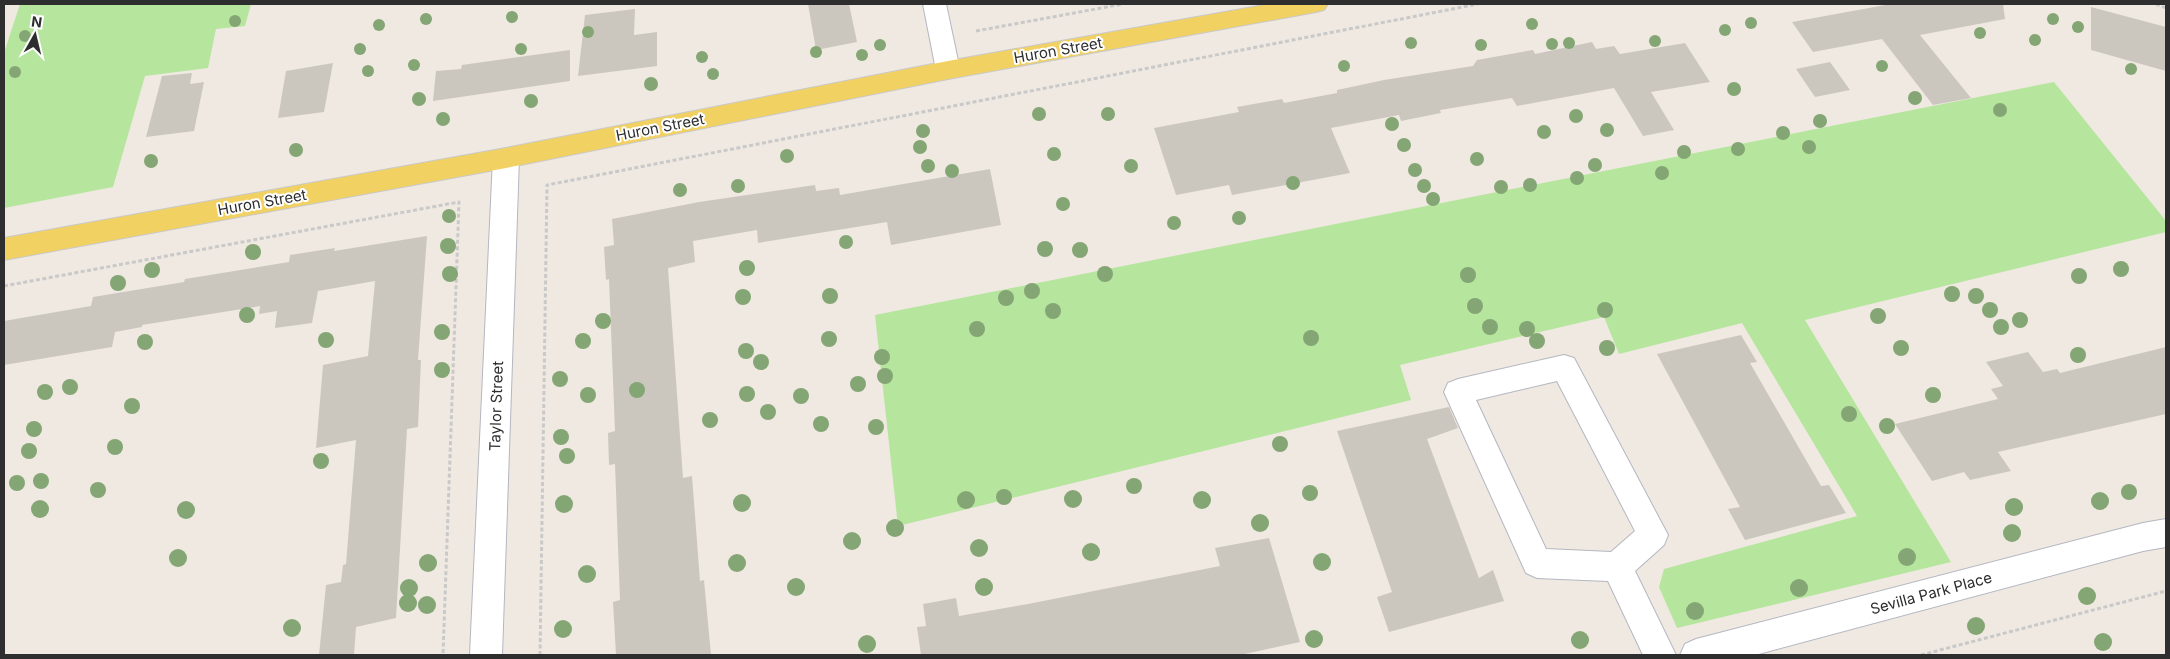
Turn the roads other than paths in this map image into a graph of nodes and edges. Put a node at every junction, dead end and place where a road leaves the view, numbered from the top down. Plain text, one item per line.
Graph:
1 (934, 4) edge
2 (1316, 4) edge
3 (948, 70) junction
4 (506, 158) junction
5 (4, 249) edge
6 (2166, 533) edge
7 (1617, 567) junction
8 (486, 655) edge
9 (1660, 655) edge
10 (1696, 655) edge

1 - 3 street
2 - 3 main road, Huron Street
3 - 4 main road, Huron Street
4 - 5 main road, Huron Street
4 - 8 street, Taylor Street
6 - 10 street, Sevilla Park Place
7 - 7 street
7 - 9 street

